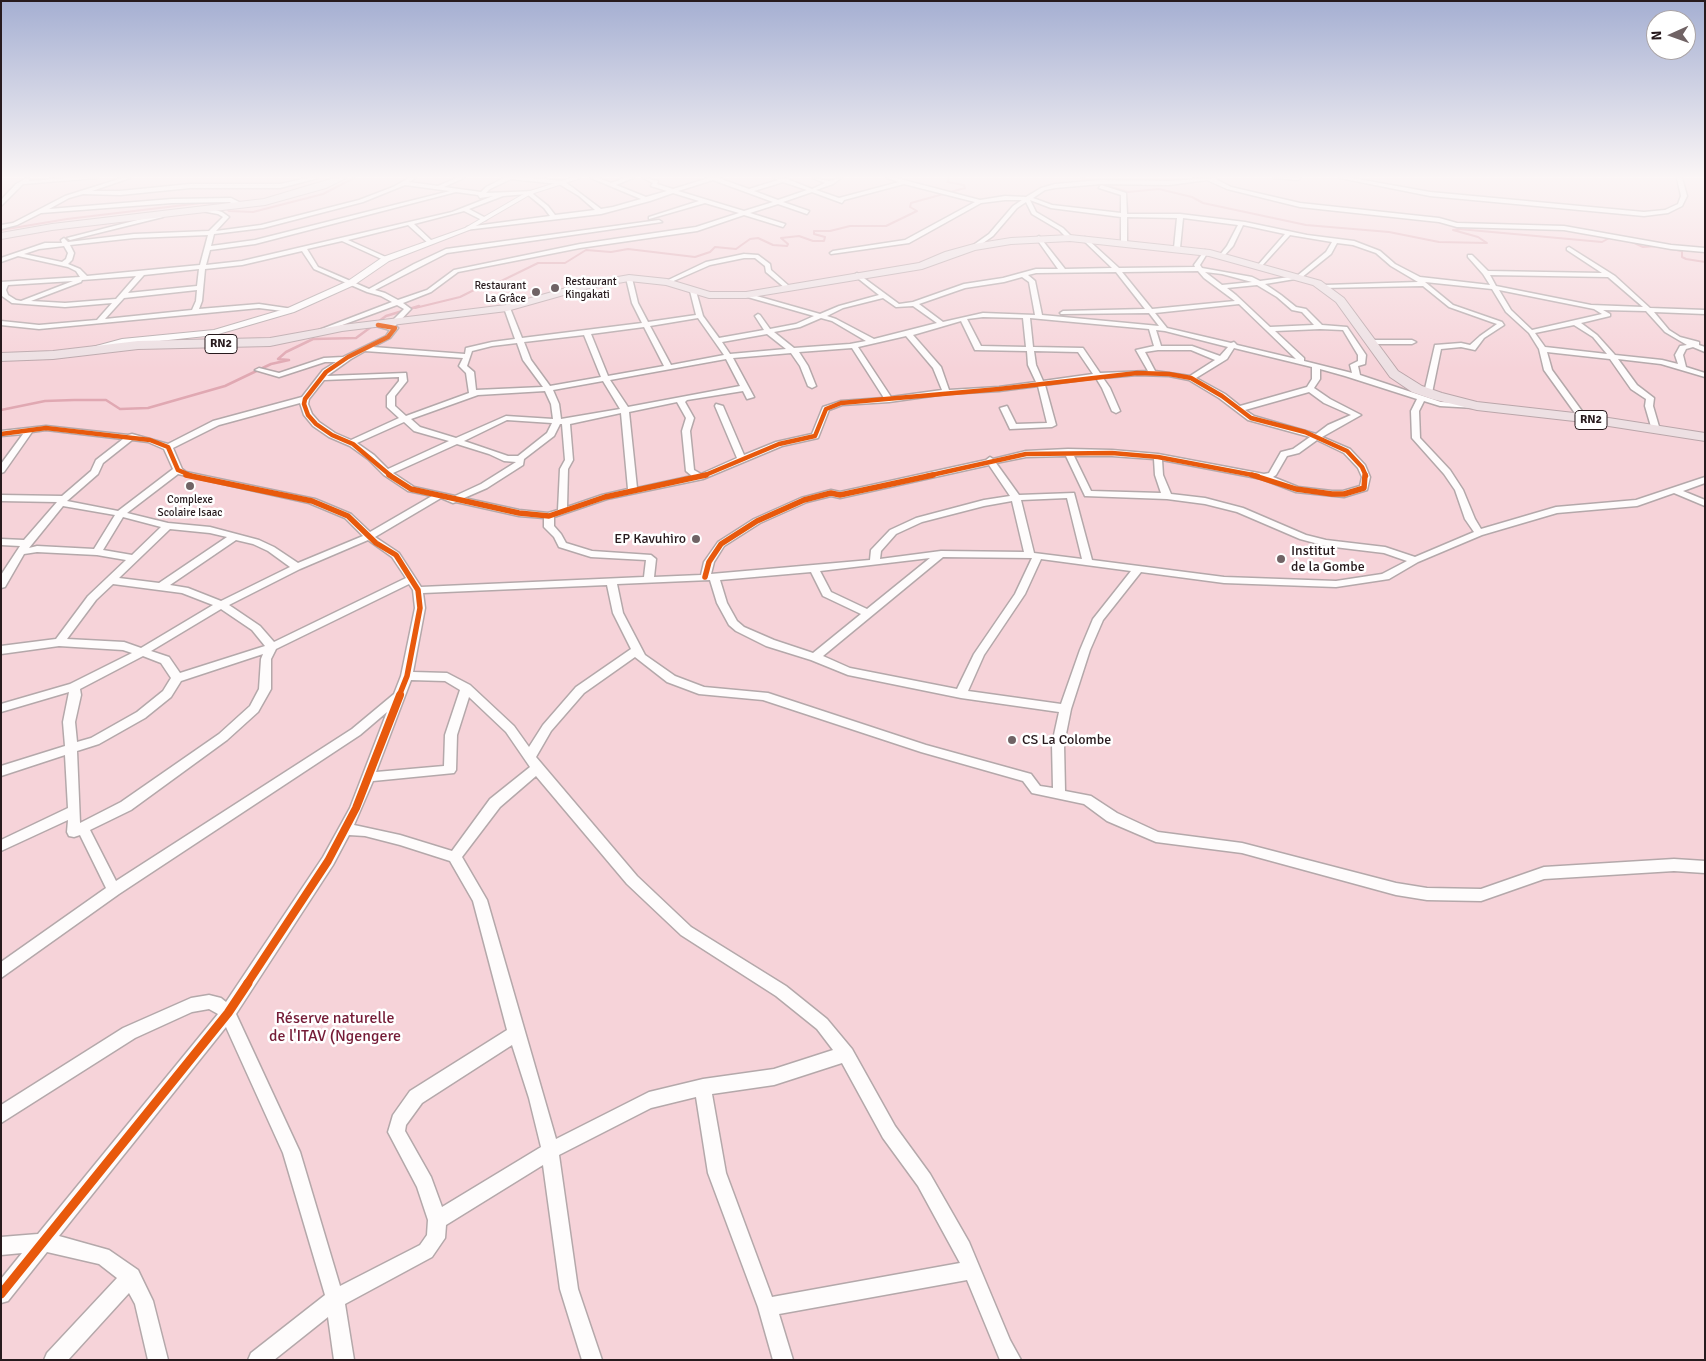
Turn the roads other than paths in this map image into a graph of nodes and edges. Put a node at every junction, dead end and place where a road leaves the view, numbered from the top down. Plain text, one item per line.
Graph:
1 (1335, 241) edge
2 (66, 242) junction
3 (72, 242) edge
4 (209, 242) edge
5 (258, 242) edge
6 (332, 242) edge
7 (348, 242) edge
8 (430, 242) edge
9 (516, 242) edge
10 (614, 242) edge
11 (908, 242) edge
12 (982, 242) edge
13 (1014, 242) edge
14 (1042, 242) edge
15 (1088, 242) edge
16 (1118, 242) edge
17 (1124, 242) joint
18 (1178, 242) edge
19 (1232, 242) edge
20 (1281, 242) edge
21 (1337, 242) edge
22 (1640, 242) edge
23 (295, 244) dead end
24 (974, 247) junction
25 (208, 248) junction
26 (1177, 248) junction
27 (302, 249) junction
28 (1569, 249) dead end
29 (1705, 250) edge
30 (1205, 252) junction
31 (833, 253) dead end
32 (16, 254) junction
33 (1222, 256) junction
34 (1470, 256) dead end
35 (386, 259) junction
36 (1, 260) edge
37 (63, 265) junction
38 (1260, 266) junction
39 (202, 268) junction
40 (1199, 269) junction
41 (1063, 271) junction
42 (1118, 271) junction
43 (1486, 273) junction
44 (141, 274) junction
45 (857, 275) junction
46 (1023, 275) junction
47 (1610, 275) junction
48 (1299, 277) junction
49 (85, 278) junction
50 (629, 278) junction
51 (1421, 281) junction
52 (667, 282) junction
53 (1260, 283) junction
54 (3, 284) edge
55 (351, 284) junction
56 (787, 287) junction
57 (1219, 287) junction
58 (1325, 287) junction
59 (1494, 287) junction
60 (199, 288) junction
61 (369, 291) junction
62 (693, 291) junction
63 (746, 295) junction
64 (882, 296) junction
65 (118, 299) junction
66 (14, 302) junction
67 (1240, 302) junction
68 (22, 303) junction
69 (914, 304) junction
70 (3, 306) dead end
71 (1591, 307) junction
72 (508, 308) junction
73 (1647, 308) junction
74 (291, 310) junction
75 (1152, 311) junction
76 (194, 312) junction
77 (1705, 312) edge
78 (700, 316) junction
79 (758, 316) dead end
80 (820, 316) junction
81 (1026, 316) junction
82 (1039, 316) junction
83 (1049, 317) junction
84 (963, 318) junction
85 (1, 322) edge
86 (99, 322) junction
87 (644, 323) junction
88 (941, 323) junction
89 (1576, 323) junction
90 (378, 325) junction
91 (1320, 327) junction
92 (1152, 328) junction
93 (1269, 328) junction
94 (1165, 329) junction
95 (321, 331) junction
96 (768, 331) junction
97 (1532, 332) junction
98 (587, 333) junction
99 (908, 334) junction
100 (519, 340) junction
101 (717, 341) junction
102 (874, 342) junction
103 (1370, 342) junction
104 (1412, 342) dead end
105 (1234, 344) junction
106 (1705, 344) edge
107 (1692, 345) junction
108 (854, 346) junction
109 (1158, 348) junction
110 (364, 349) junction
111 (1030, 349) junction
112 (1543, 349) junction
113 (793, 350) junction
114 (1705, 350) edge
115 (81, 351) junction
116 (468, 356) junction
117 (728, 356) junction
118 (1, 357) edge
119 (1614, 358) junction
120 (1220, 359) junction
121 (1302, 361) junction
122 (1316, 365) junction
123 (668, 367) junction
124 (1682, 367) junction
125 (259, 370) dead end
126 (1153, 374) junction
127 (1705, 375) edge
128 (1096, 376) junction
129 (1356, 376) junction
130 (321, 378) junction
131 (605, 378) junction
132 (1191, 378) junction
133 (1041, 384) junction
134 (812, 386) dead end
135 (744, 388) junction
136 (548, 389) junction
137 (1310, 389) junction
138 (946, 392) junction
139 (477, 393) junction
140 (1425, 396) junction
141 (750, 397) dead end
142 (685, 398) junction
143 (304, 399) junction
144 (889, 400) junction
145 (719, 406) dead end
146 (1004, 408) dead end
147 (624, 409) junction
148 (1238, 409) junction
149 (1116, 411) dead end
150 (1583, 418) junction
151 (404, 419) junction
152 (557, 421) junction
153 (566, 422) junction
154 (30, 429) junction
155 (1656, 430) junction
156 (1, 434) edge
157 (132, 436) junction
158 (1319, 437) junction
159 (1705, 437) edge
160 (453, 441) junction
161 (351, 443) junction
162 (168, 447) junction
163 (1068, 452) junction
164 (1158, 457) junction
165 (520, 458) junction
166 (742, 460) junction
167 (990, 460) junction
168 (1, 470) edge
169 (178, 470) junction
170 (388, 473) junction
171 (700, 477) junction
172 (1264, 477) junction
173 (1705, 480) edge
174 (633, 491) junction
175 (1676, 491) junction
176 (1088, 494) junction
177 (1071, 495) junction
178 (439, 496) junction
179 (1167, 496) junction
180 (1, 498) edge
181 (1016, 498) junction
182 (453, 500) junction
183 (63, 501) junction
184 (1705, 503) edge
185 (562, 512) junction
186 (120, 514) junction
187 (549, 516) junction
188 (168, 526) junction
189 (1479, 533) junction
190 (235, 536) junction
191 (370, 536) junction
192 (1, 542) edge
193 (24, 547) junction
194 (96, 552) junction
195 (941, 554) junction
196 (1034, 556) junction
197 (132, 558) junction
198 (1415, 560) junction
199 (1088, 562) junction
200 (875, 563) junction
201 (297, 567) junction
202 (814, 569) junction
203 (1138, 569) junction
204 (710, 577) junction
205 (412, 578) junction
206 (110, 580) junction
207 (649, 580) junction
208 (611, 581) junction
209 (163, 585) junction
210 (1, 586) edge
211 (418, 590) junction
212 (220, 605) junction
213 (867, 613) junction
214 (58, 642) junction
215 (272, 647) junction
216 (1, 650) edge
217 (638, 650) junction
218 (142, 652) junction
219 (815, 657) junction
220 (407, 676) junction
221 (177, 678) junction
222 (74, 687) junction
223 (466, 688) junction
224 (961, 694) junction
225 (399, 696) junction
226 (1, 708) edge
227 (1065, 709) junction
228 (72, 750) junction
229 (530, 756) junction
230 (537, 768) junction
231 (1, 771) edge
232 (368, 777) junction
233 (1059, 795) junction
234 (74, 811) junction
235 (83, 828) junction
236 (345, 829) junction
237 (1, 846) edge
238 (454, 857) junction
239 (1705, 866) edge
240 (114, 890) junction
241 (1, 971) edge
242 (228, 1013) junction
243 (516, 1033) junction
244 (846, 1054) junction
245 (703, 1087) junction
246 (1, 1115) edge
247 (550, 1151) junction
248 (437, 1220) junction
249 (45, 1242) junction
250 (1, 1246) edge
251 (972, 1270) junction
252 (131, 1277) junction
253 (1, 1294) edge
254 (335, 1299) junction
255 (767, 1306) junction
256 (54, 1360) edge
257 (158, 1360) edge
258 (258, 1360) edge
259 (344, 1360) edge
260 (592, 1360) edge
261 (783, 1360) edge
262 (1011, 1360) edge

1 - 48 street
2 - 3 street
2 - 32 street
2 - 37 street
4 - 25 street
5 - 25 street
6 - 27 street
7 - 35 street
8 - 35 street
9 - 61 street
10 - 95 street
11 - 31 street
12 - 24 street
13 - 24 highway, RN2
14 - 41 street
15 - 42 street
16 - 17 highway, RN2
17 - 26 highway, RN2
18 - 26 street
19 - 33 street
20 - 38 street
21 - 51 street
22 - 29 street
23 - 27 street
24 - 45 highway, RN2
25 - 39 street
26 - 30 highway, RN2
27 - 39 street
27 - 55 street
28 - 47 street
30 - 33 highway, RN2
30 - 40 street
32 - 36 street
32 - 37 street
33 - 38 highway, RN2
34 - 43 street
35 - 55 street
37 - 49 street
38 - 48 highway, RN2
39 - 44 street
39 - 60 street
40 - 42 street
40 - 53 street
40 - 57 street
41 - 42 street
41 - 46 street
42 - 75 street
43 - 47 street
43 - 59 street
44 - 49 street
44 - 65 street
45 - 56 highway, RN2
45 - 64 street
46 - 69 street
46 - 82 street
47 - 73 street
48 - 53 street
48 - 58 highway, RN2
49 - 54 street
49 - 68 street
50 - 52 highway, RN2
50 - 72 highway, RN2
50 - 87 street
51 - 58 street
51 - 59 street
51 - 140 street
52 - 56 street
52 - 62 highway, RN2
53 - 57 street
53 - 91 street
54 - 66 street
55 - 61 street
55 - 74 street
56 - 63 highway, RN2
57 - 67 street
58 - 103 highway, RN2
59 - 71 street
59 - 97 street
60 - 65 street
60 - 76 street
61 - 125 street
62 - 63 highway, RN2
62 - 78 street
63 - 80 street
64 - 69 street
64 - 80 street
65 - 68 street
65 - 86 street
66 - 68 street
66 - 70 street
67 - 75 street
67 - 93 street
69 - 88 street
71 - 73 street
71 - 89 street
72 - 90 highway, RN2
72 - 100 street
73 - 77 street
73 - 107 street
74 - 76 street
74 - 115 street
75 - 83 street
75 - 94 street
76 - 86 street
78 - 87 street
78 - 101 street
79 - 96 street
80 - 96 street
80 - 102 street
81 - 82 street
81 - 84 street
81 - 111 street
82 - 83 street
83 - 92 street
84 - 88 street
84 - 111 street
85 - 86 street
87 - 98 street
87 - 123 street
88 - 99 street
89 - 97 street
89 - 119 street
90 - 95 highway, RN2
90 - 110 street
91 - 93 street
91 - 129 street
92 - 94 street
92 - 109 street
93 - 121 street
94 - 105 street
95 - 115 highway, RN2
96 - 101 street
96 - 113 street
97 - 112 street
98 - 100 street
98 - 131 street
99 - 102 street
99 - 138 street
100 - 116 street
100 - 136 street
101 - 117 street
102 - 108 street
103 - 104 street
103 - 140 highway, RN2
105 - 120 street
105 - 121 street
106 - 107 street
107 - 114 street
107 - 124 street
108 - 113 street
108 - 144 street
109 - 120 street
109 - 126 street
110 - 116 street
110 - 130 street
111 - 128 street
111 - 133 street
112 - 119 street
112 - 150 street
113 - 117 street
113 - 134 street
115 - 118 highway, RN2
116 - 139 street
117 - 123 street
117 - 135 street
119 - 124 street
119 - 155 street
120 - 132 street
121 - 122 street
122 - 129 street
122 - 137 street
123 - 131 street
124 - 127 street
126 - 128 street
126 - 132 street
128 - 133 street
128 - 149 street
129 - 140 street
130 - 143 street
130 - 151 street
131 - 136 street
131 - 147 street
132 - 148 street
133 - 138 street
133 - 146 street
135 - 141 street
135 - 142 street
136 - 139 street
136 - 152 street
137 - 148 street
137 - 158 street
138 - 144 street
139 - 151 street
140 - 150 highway, RN2
140 - 189 street
142 - 147 street
142 - 171 street
143 - 161 street
143 - 162 street
144 - 166 street
145 - 166 street
147 - 153 street
147 - 174 street
148 - 158 street
150 - 155 highway, RN2
151 - 160 street
151 - 161 street
152 - 153 street
152 - 160 street
152 - 165 street
153 - 185 street
154 - 156 street
154 - 157 street
154 - 168 street
155 - 159 highway, RN2
157 - 162 street
157 - 183 street
158 - 172 street
158 - 172 street
160 - 165 street
160 - 170 street
161 - 170 street
162 - 169 street
163 - 164 street
163 - 167 street
163 - 176 street
164 - 172 street
164 - 179 street
165 - 182 street
166 - 171 street
167 - 181 street
167 - 204 street
169 - 186 street
169 - 191 street
170 - 178 street
171 - 174 street
173 - 175 street
174 - 185 street
175 - 184 street
175 - 189 street
176 - 177 street
176 - 179 street
177 - 181 street
177 - 199 street
178 - 182 street
178 - 191 street
179 - 198 street
180 - 183 street
181 - 196 street
181 - 200 street
182 - 187 street
183 - 186 street
183 - 193 street
185 - 187 street
186 - 188 street
186 - 194 street
187 - 207 street
188 - 190 street
188 - 197 street
189 - 198 street
190 - 201 street
190 - 209 street
191 - 201 street
191 - 205 street
192 - 193 street
193 - 194 street
193 - 210 street
194 - 197 street
195 - 196 street
195 - 200 street
195 - 213 street
196 - 199 street
196 - 224 street
197 - 206 street
198 - 203 street
199 - 203 street
200 - 202 street
201 - 212 street
202 - 204 street
202 - 213 street
203 - 227 street
204 - 207 street
204 - 219 street
205 - 211 street
205 - 215 street
206 - 209 street
206 - 214 street
207 - 208 street
208 - 211 street
208 - 217 street
209 - 212 street
211 - 220 street
212 - 215 street
212 - 218 street
213 - 219 street
214 - 216 street
214 - 218 street
215 - 221 street
215 - 235 street
217 - 229 street
217 - 233 street
218 - 221 street
218 - 222 street
219 - 224 street
220 - 223 street
220 - 225 street
221 - 228 street
222 - 226 street
222 - 228 street
223 - 229 street
223 - 232 street
224 - 227 street
225 - 232 street
225 - 240 street
227 - 233 street
228 - 231 street
228 - 234 street
229 - 230 street
230 - 238 street
230 - 244 street
232 - 236 street
233 - 239 street
234 - 235 street
234 - 237 street
235 - 240 street
236 - 238 street
236 - 242 street
238 - 243 street
240 - 241 street
242 - 246 street
242 - 249 street
242 - 254 street
243 - 247 street
243 - 248 street
244 - 245 street
244 - 251 street
245 - 247 street
245 - 255 street
247 - 248 street
247 - 260 street
248 - 254 street
249 - 250 street
249 - 252 street
249 - 253 street
251 - 255 street
251 - 262 street
252 - 256 street
252 - 257 street
254 - 258 street
254 - 259 street
255 - 261 street

